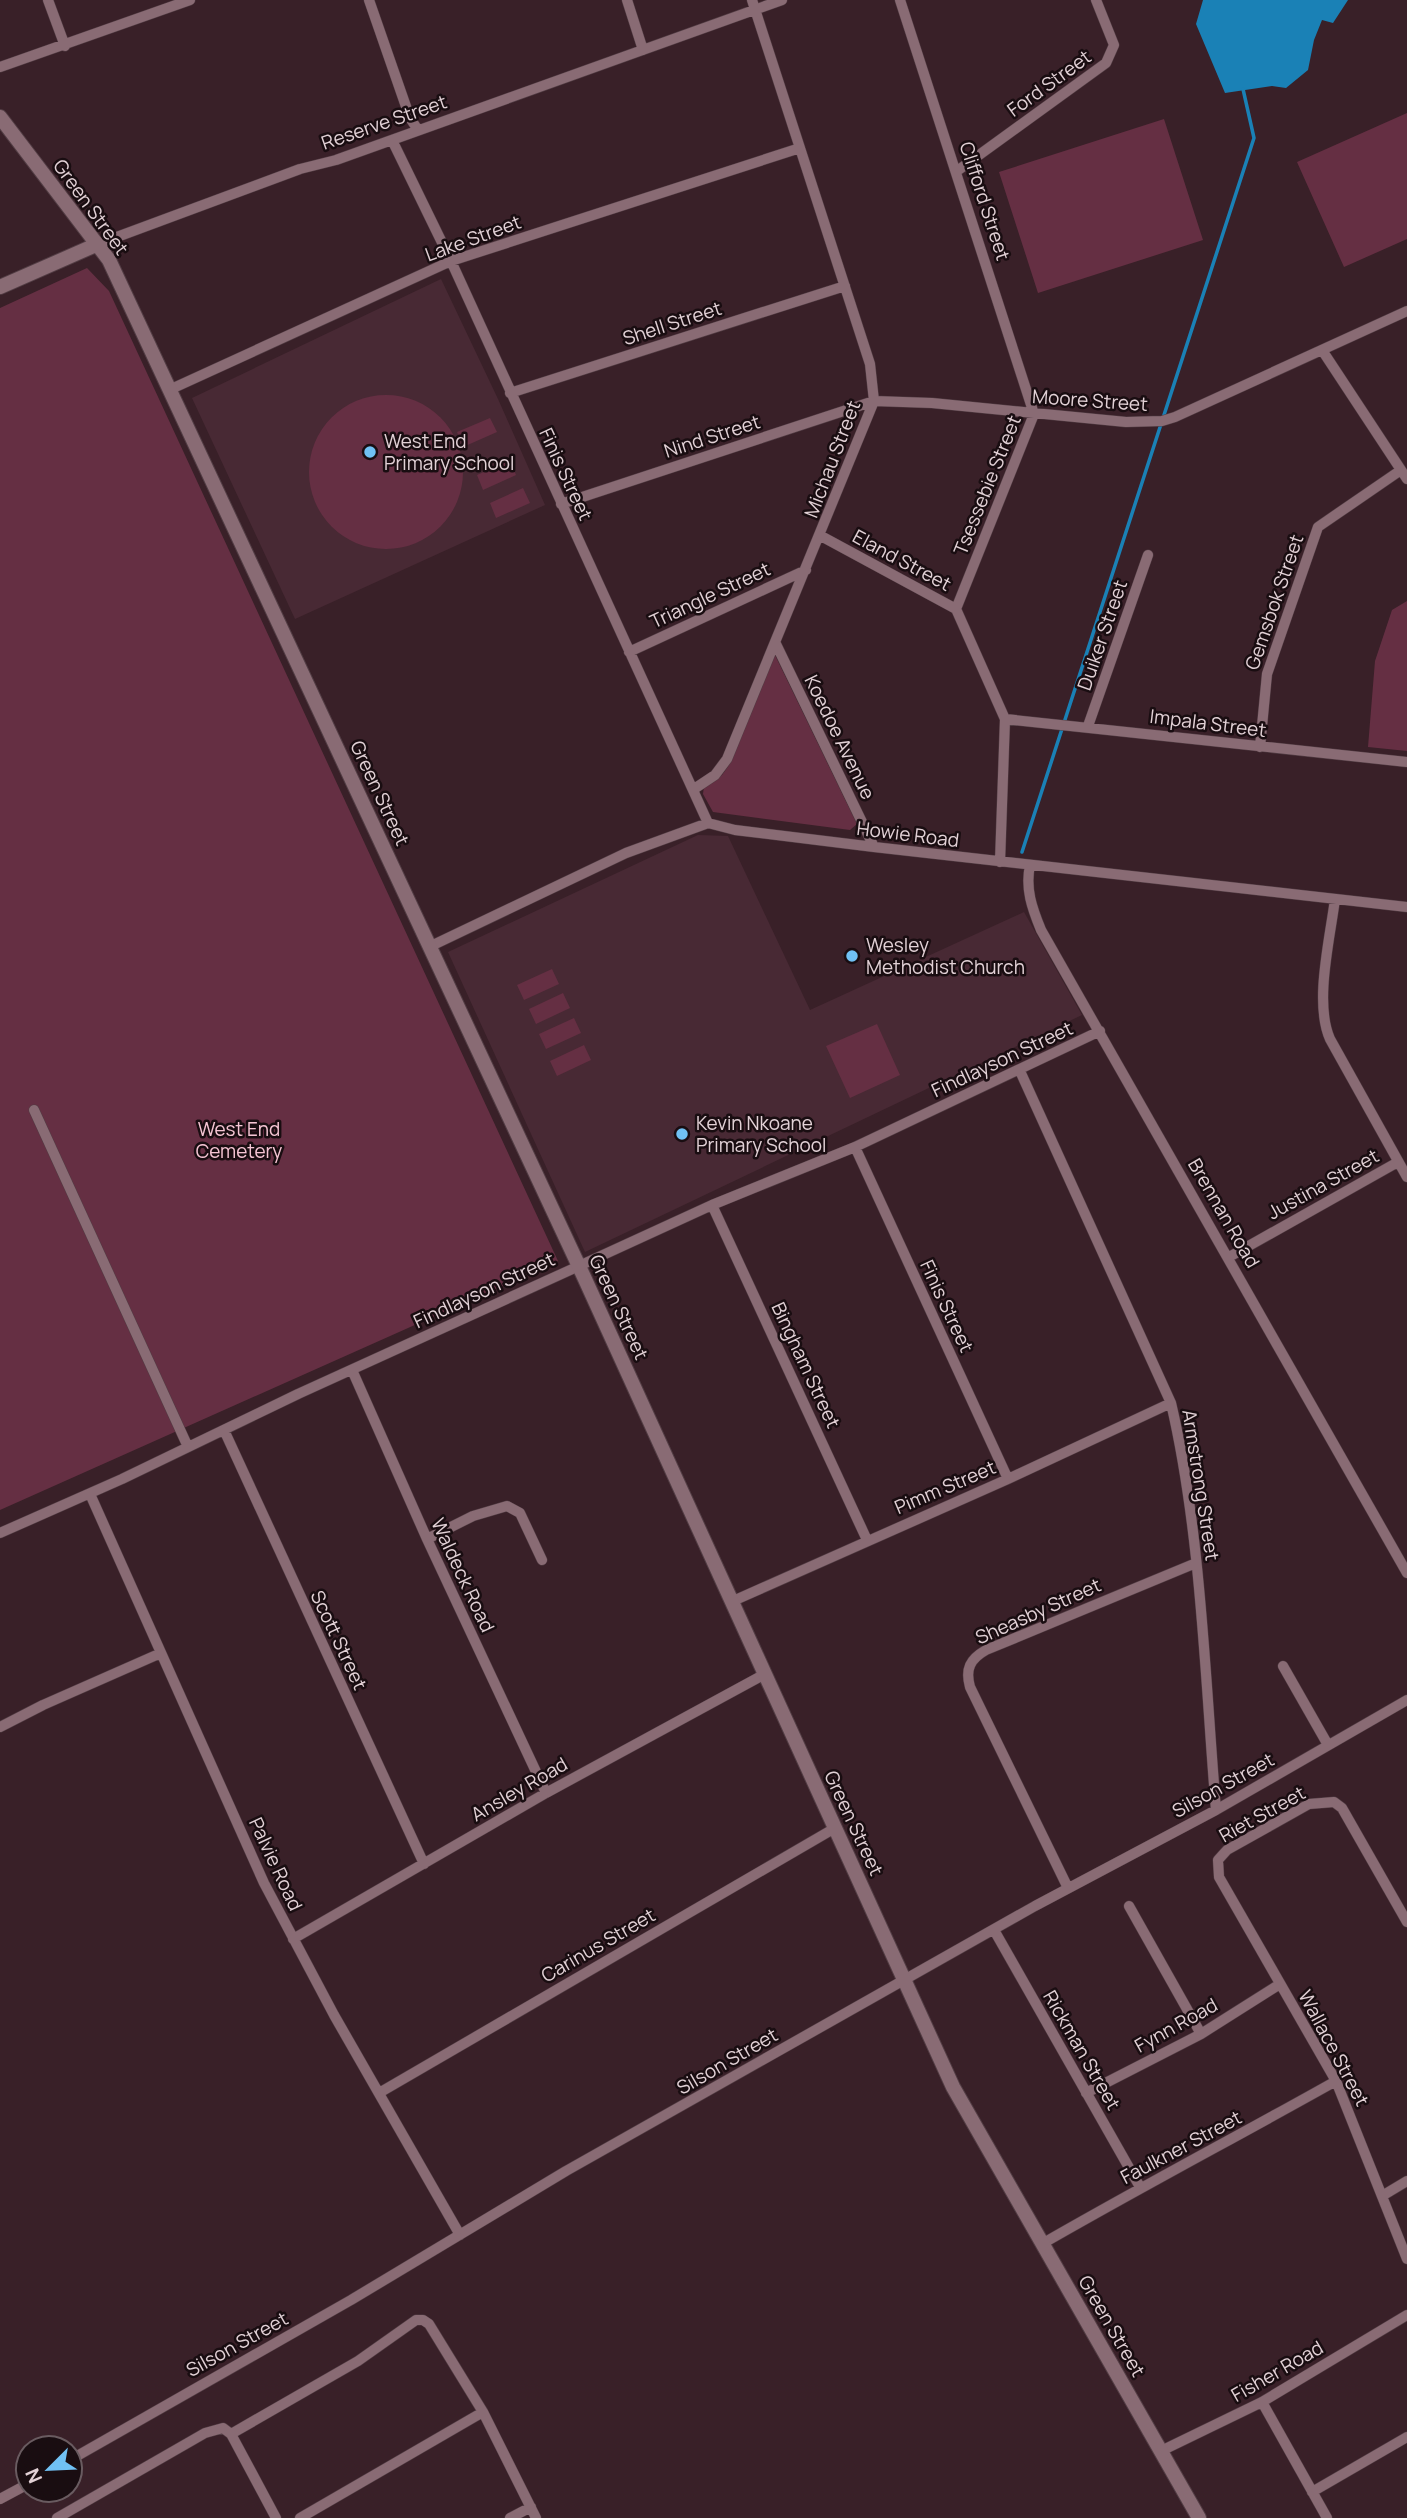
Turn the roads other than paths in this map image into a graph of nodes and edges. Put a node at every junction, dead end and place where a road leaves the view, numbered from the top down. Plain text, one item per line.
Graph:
1 (48, 0) edge
2 (190, 0) edge
3 (369, 0) edge
4 (627, 0) edge
5 (782, 0) edge
6 (900, 0) edge
7 (1096, 0) edge
8 (753, 5) edge
9 (65, 46) junction
10 (643, 50) junction
11 (0, 67) edge
12 (0, 117) edge
13 (418, 130) junction
14 (393, 139) junction
15 (800, 149) junction
16 (957, 171) junction
17 (98, 244) junction
18 (452, 261) junction
19 (0, 286) edge
20 (845, 286) junction
21 (1407, 311) edge
22 (1322, 350) junction
23 (169, 390) junction
24 (510, 393) junction
25 (874, 401) junction
26 (1034, 414) junction
27 (1401, 470) junction
28 (1407, 479) edge
29 (561, 504) junction
30 (821, 536) junction
31 (1148, 555) dead end
32 (806, 569) junction
33 (956, 609) junction
34 (775, 642) junction
35 (629, 652) junction
36 (1005, 719) junction
37 (1088, 726) junction
38 (1260, 747) junction
39 (1407, 762) edge
40 (694, 789) junction
41 (708, 823) junction
42 (874, 848) junction
43 (1000, 862) junction
44 (1031, 865) junction
45 (1335, 899) junction
46 (1407, 907) edge
47 (431, 946) junction
48 (1100, 1031) junction
49 (1020, 1071) junction
50 (34, 1110) dead end
51 (855, 1147) junction
52 (1398, 1162) junction
53 (1407, 1177) edge
54 (712, 1205) junction
55 (1229, 1256) junction
56 (579, 1266) junction
57 (352, 1370) junction
58 (1171, 1403) junction
59 (223, 1430) junction
60 (188, 1447) junction
61 (1008, 1479) junction
62 (90, 1494) junction
63 (0, 1533) edge
64 (427, 1539) junction
65 (867, 1540) junction
66 (542, 1560) dead end
67 (1196, 1563) junction
68 (1407, 1573) edge
69 (733, 1601) junction
70 (161, 1653) junction
71 (1283, 1666) dead end
72 (765, 1674) junction
73 (1407, 1700) edge
74 (0, 1727) edge
75 (1328, 1745) junction
76 (546, 1793) junction
77 (1216, 1810) junction
78 (835, 1828) junction
79 (1218, 1860) joint
80 (424, 1864) junction
81 (1068, 1888) junction
82 (1129, 1906) dead end
83 (1407, 1922) edge
84 (994, 1930) junction
85 (293, 1939) junction
86 (905, 1980) junction
87 (1280, 1984) junction
88 (1201, 2034) junction
89 (1336, 2081) junction
90 (379, 2093) junction
91 (1086, 2093) junction
92 (1407, 2181) edge
93 (1140, 2188) junction
94 (1382, 2196) junction
95 (460, 2235) junction
96 (1042, 2244) junction
97 (1407, 2259) edge
98 (1407, 2315) edge
99 (1262, 2402) junction
100 (483, 2412) junction
101 (231, 2434) junction
102 (1407, 2437) edge
103 (1160, 2451) junction
104 (84, 2452) edge
105 (1312, 2492) junction
106 (531, 2507) junction
107 (57, 2518) edge
108 (276, 2518) edge
109 (300, 2518) edge
110 (510, 2518) edge
111 (536, 2518) edge
112 (1199, 2518) edge
113 (1327, 2518) edge

1 - 9 street
2 - 9 street
3 - 13 street
4 - 10 street
5 - 8 street, Reserve Street
6 - 16 street, Clifford Street
7 - 16 street, Ford Street
8 - 10 street, Reserve Street
8 - 15 street, Michau Street
9 - 11 street
10 - 13 street, Reserve Street
12 - 17 street, Green Street
13 - 14 street, Reserve Street
14 - 17 street, Reserve Street
14 - 18 street, Finis Street
15 - 18 street, Lake Street
15 - 20 street, Michau Street
16 - 26 street, Clifford Street
17 - 19 street, Reserve Street
17 - 23 street, Green Street
18 - 23 street, Lake Street
18 - 24 street, Finis Street
20 - 24 street, Shell Street
20 - 25 street, Michau Street
21 - 22 street, Moore Street
22 - 26 street, Moore Street
22 - 27 street
23 - 47 street, Green Street
24 - 29 street, Finis Street
25 - 26 street, Moore Street
25 - 29 street, Nind Street
25 - 30 street, Michau Street
26 - 33 street, Tsessebie Street
27 - 28 street
27 - 38 street, Gemsbok Street
29 - 35 street, Finis Street
30 - 32 street, Michau Street
30 - 33 street, Eland Street
31 - 37 street, Duiker Street
32 - 34 street, Michau Street
32 - 35 street, Triangle Street
33 - 36 street, Eland Street
34 - 40 street, Michau Street
34 - 42 street, Koedoe Avenue
35 - 40 street, Finis Street
36 - 37 street, Impala Street
36 - 43 street, Eland Street
37 - 38 street, Impala Street
38 - 39 street, Impala Street
40 - 41 street, Finis Street
41 - 42 street, Howie Road
41 - 47 street
42 - 43 street, Howie Road
43 - 44 street, Howie Road
44 - 45 street, Howie Road
44 - 48 street, Brennan Road
45 - 46 street, Howie Road
45 - 52 street
47 - 56 street, Green Street
48 - 49 street, Findlayson Street
48 - 55 street, Brennan Road
49 - 51 street, Findlayson Street
49 - 58 street, Armstrong Street
50 - 60 street
51 - 54 street, Findlayson Street
51 - 61 street, Finis Street
52 - 53 street
52 - 55 street, Justina Street
54 - 56 street, Findlayson Street
54 - 65 street, Bingham Street
55 - 68 street, Brennan Road
56 - 57 street, Findlayson Street
56 - 69 street, Green Street
57 - 59 street, Findlayson Street
57 - 64 street, Waldeck Road
58 - 61 street, Pimm Street
58 - 67 street, Armstrong Street
59 - 60 street, Findlayson Street
59 - 80 street, Scott Street
60 - 62 street, Findlayson Street
61 - 65 street, Pimm Street
62 - 63 street, Findlayson Street
62 - 70 street, Palvie Road
64 - 66 street
64 - 76 street, Waldeck Road
65 - 69 street, Pimm Street
67 - 77 street, Armstrong Street
67 - 81 street, Sheasby Street
69 - 72 street, Green Street
70 - 74 street
70 - 85 street, Palvie Road
71 - 75 street
72 - 76 street, Ansley Road
72 - 78 street, Green Street
73 - 75 street, Silson Street
75 - 77 street, Silson Street
76 - 80 street, Ansley Road
77 - 81 street, Silson Street
78 - 86 street, Green Street
78 - 90 street, Carinus Street
79 - 83 street, Riet Street
79 - 87 street, Wallace Street
80 - 85 street, Ansley Road
81 - 84 street, Silson Street
82 - 88 street
84 - 86 street, Silson Street
84 - 91 street, Rickman Street
85 - 90 street, Palvie Road
86 - 95 street, Silson Street
86 - 96 street, Green Street
87 - 88 street, Fynn Road
87 - 89 street, Wallace Street
88 - 91 street, Fynn Road
89 - 93 street, Faulkner Street
89 - 94 street, Wallace Street
90 - 95 street, Palvie Road
91 - 93 street, Rickman Street
92 - 94 street
93 - 96 street, Faulkner Street
94 - 97 street, Wallace Street
95 - 104 street, Silson Street
96 - 103 street, Green Street
98 - 99 street, Fisher Road
99 - 103 street, Fisher Road
99 - 105 street
100 - 101 street
100 - 106 street
100 - 109 street
101 - 107 street
101 - 108 street
102 - 105 street
103 - 112 street, Green Street
105 - 113 street
106 - 110 street
106 - 111 street

